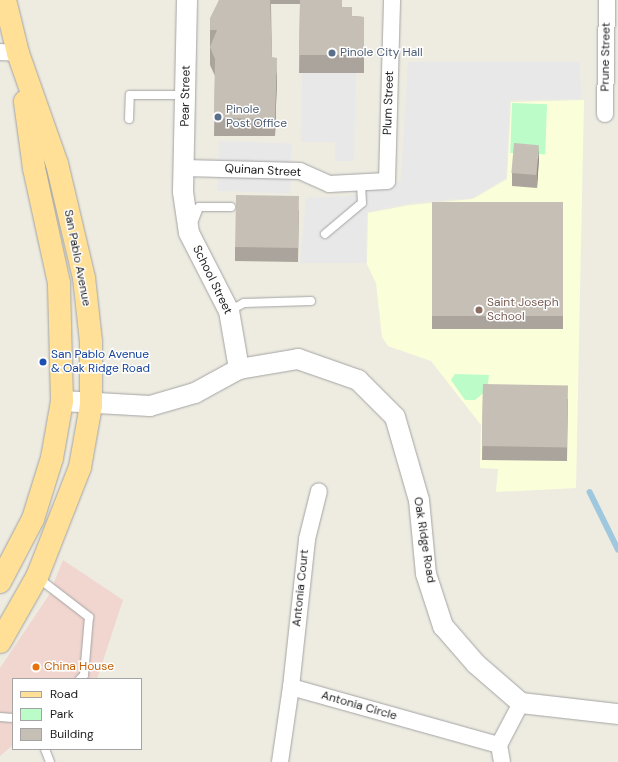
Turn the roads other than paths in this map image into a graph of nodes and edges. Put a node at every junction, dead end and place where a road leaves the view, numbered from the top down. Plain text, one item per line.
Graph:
1 (5, 0) edge
2 (187, 0) edge
3 (392, 0) edge
4 (607, 0) edge
5 (9, 53) edge
6 (186, 95) junction
7 (605, 114) dead end
8 (129, 119) dead end
9 (184, 168) junction
10 (387, 181) joint
11 (362, 185) junction
12 (183, 192) joint
13 (231, 207) dead end
14 (189, 233) junction
15 (325, 234) dead end
16 (311, 301) dead end
17 (230, 310) junction
18 (239, 369) junction
19 (62, 400) junction
20 (91, 405) junction
21 (319, 491) dead end
22 (37, 577) junction
23 (0, 582) edge
24 (0, 642) edge
25 (81, 678) edge
26 (291, 687) junction
27 (521, 703) junction
28 (618, 714) edge
29 (0, 717) edge
30 (12, 718) edge
31 (499, 745) junction
32 (45, 750) edge
33 (50, 762) edge
34 (280, 762) edge
35 (502, 762) edge

1 - 5 main road, San Pablo Avenue
2 - 6 street, Pear Street
3 - 10 street, Plum Street
4 - 7 street, Prune Street
5 - 19 main road, San Pablo Avenue
5 - 20 main road, San Pablo Avenue
6 - 8 lane
6 - 9 street, Pear Street
9 - 11 street, Quinan Street
9 - 12 street, Pear Street
10 - 11 street, Quinan Street
11 - 15 lane
12 - 14 street, School Street
13 - 14 lane
14 - 17 street, School Street
16 - 17 lane
17 - 18 street, School Street
18 - 20 street, Oak Ridge Road
18 - 27 street, Oak Ridge Road
19 - 20 street, Oak Ridge Road
19 - 23 main road, San Pablo Avenue
20 - 22 main road, San Pablo Avenue
21 - 26 street, Antonia Court
22 - 24 main road, San Pablo Avenue
22 - 25 lane
26 - 31 street, Antonia Circle
26 - 34 street
27 - 28 street
27 - 31 street
29 - 30 lane
31 - 35 street
32 - 33 lane

